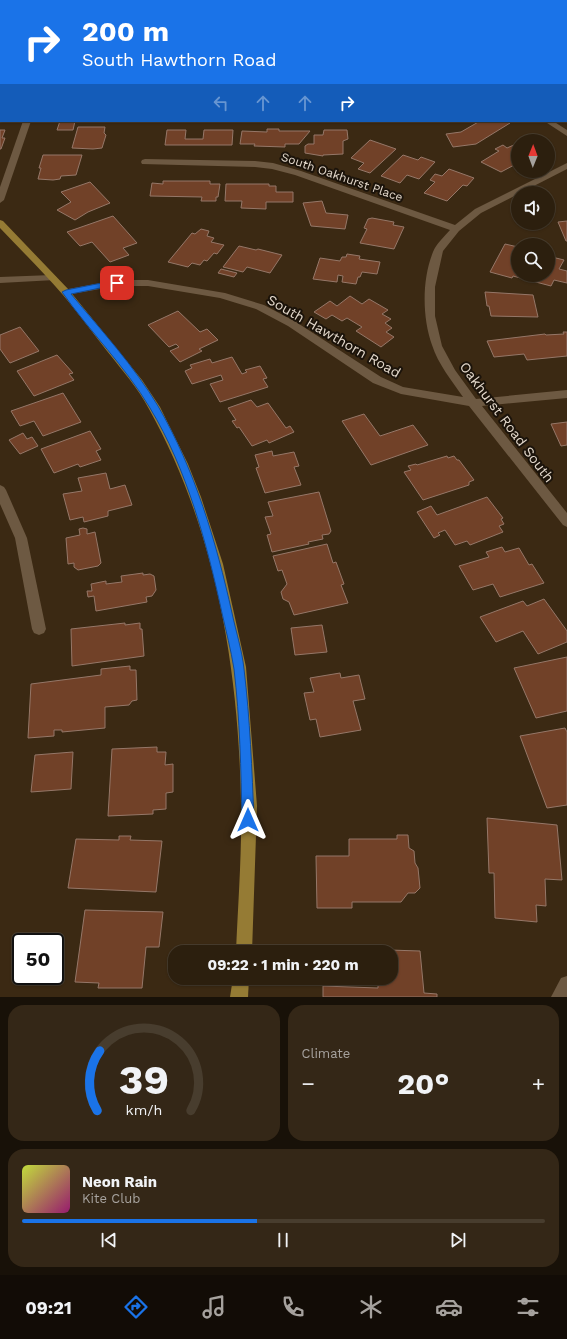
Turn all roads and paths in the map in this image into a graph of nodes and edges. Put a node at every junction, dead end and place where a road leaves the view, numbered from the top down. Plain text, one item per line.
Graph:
1 (27, 122) edge
2 (549, 122) edge
3 (567, 134) edge
4 (145, 162) dead end
5 (567, 166) edge
6 (0, 200) edge
7 (0, 223) edge
8 (456, 229) junction
9 (52, 278) junction
10 (0, 280) edge
11 (66, 292) junction
12 (567, 394) edge
13 (474, 404) junction
14 (0, 490) edge
15 (567, 522) edge
16 (39, 629) dead end
17 (244, 945) edge
18 (567, 984) edge
19 (240, 985) edge
20 (239, 997) edge
21 (560, 997) edge

1 - 6 street
2 - 3 street
4 - 8 street, South Oakhurst Place
5 - 8 street, Oakhurst Road South
7 - 9 main road
8 - 13 street, Oakhurst Road South
9 - 10 street
9 - 11 main road
11 - 13 street, South Hawthorn Road
11 - 17 main road
12 - 13 street, South Hawthorn Road
13 - 15 street, Oakhurst Road South
14 - 16 street
18 - 21 street
19 - 20 main road

